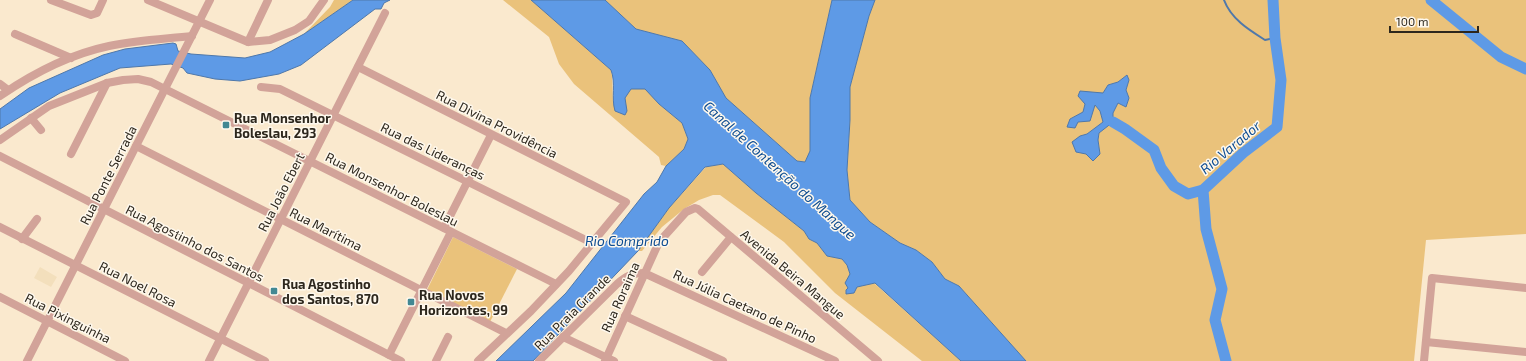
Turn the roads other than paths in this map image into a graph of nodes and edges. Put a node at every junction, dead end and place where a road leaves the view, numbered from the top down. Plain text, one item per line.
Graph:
1 (51, 0) edge
2 (103, 0) edge
3 (148, 0) edge
4 (210, 0) edge
5 (268, 0) edge
6 (324, 0) edge
7 (385, 13) dead end
8 (199, 21) junction
9 (15, 34) dead end
10 (192, 36) junction
11 (248, 42) junction
12 (71, 58) junction
13 (358, 68) junction
14 (107, 83) junction
15 (0, 84) edge
16 (262, 88) dead end
17 (165, 89) junction
18 (8, 90) junction
19 (0, 96) edge
20 (333, 115) junction
21 (31, 118) junction
22 (41, 130) dead end
23 (492, 134) junction
24 (0, 140) edge
25 (136, 146) junction
26 (71, 154) dead end
27 (0, 156) edge
28 (310, 161) junction
29 (468, 182) junction
30 (692, 208) joint
31 (104, 209) junction
32 (37, 219) dead end
33 (281, 220) junction
34 (0, 227) edge
35 (448, 230) junction
36 (731, 237) junction
37 (22, 239) junction
38 (592, 243) junction
39 (75, 265) junction
40 (702, 272) dead end
41 (644, 273) junction
42 (248, 283) junction
43 (556, 284) junction
44 (1526, 288) edge
45 (421, 291) junction
46 (0, 297) edge
47 (625, 316) junction
48 (47, 321) junction
49 (506, 334) junction
50 (448, 337) dead end
51 (563, 337) junction
52 (220, 339) junction
53 (1426, 342) junction
54 (1526, 352) edge
55 (389, 355) junction
56 (868, 357) edge
57 (608, 360) edge
58 (27, 361) edge
59 (125, 361) edge
60 (209, 361) edge
61 (265, 361) edge
62 (401, 361) edge
63 (436, 361) edge
64 (478, 361) edge
65 (539, 361) edge
66 (723, 361) edge
67 (835, 361) edge
68 (878, 361) edge
69 (1424, 361) edge

1 - 2 street
3 - 8 street
4 - 8 street, Rua Ponte Serrada
5 - 11 street
6 - 11 street
7 - 13 street, Rua João Ebert
8 - 10 street, Rua Ponte Serrada
8 - 11 street
9 - 12 street
10 - 12 street
10 - 17 street, Rua Ponte Serrada
12 - 18 street
13 - 20 street, Rua João Ebert
13 - 23 street, Rua Divina Providência
14 - 17 street, Rua Monsenhor Boleslau
14 - 21 street, Rua Monsenhor Boleslau
14 - 26 street
15 - 18 street
16 - 20 street, Rua das Lideranças
17 - 25 street, Rua Ponte Serrada
17 - 28 street, Rua Monsenhor Boleslau
18 - 19 street
20 - 28 street, Rua João Ebert
20 - 29 street, Rua das Lideranças
21 - 22 street
21 - 24 street, Rua Monsenhor Boleslau
23 - 29 street
23 - 38 street, Rua Divina Providência
25 - 31 street, Rua Ponte Serrada
25 - 33 street, Rua Marítima
27 - 31 street, Rua Agostinho dos Santos
28 - 33 street, Rua João Ebert
28 - 35 street, Rua Monsenhor Boleslau
29 - 35 street
29 - 38 street, Rua das Lideranças
30 - 36 street, Avenida Beira Mangue
30 - 41 street, Rua Roraima
31 - 39 street, Rua Ponte Serrada
31 - 42 street, Rua Agostinho dos Santos
32 - 37 street
33 - 42 street, Rua João Ebert
33 - 45 street, Rua Marítima
34 - 37 street, Rua Noel Rosa
35 - 43 street, Rua Monsenhor Boleslau
35 - 45 street
36 - 40 street
36 - 56 street, Avenida Beira Mangue
37 - 39 street, Rua Noel Rosa
38 - 43 street
39 - 48 street, Rua Ponte Serrada
39 - 52 street, Rua Noel Rosa
41 - 47 street, Rua Roraima
41 - 51 street, Rua Praia Grande
41 - 67 street, Rua Júlia Caetano de Pinho
42 - 52 street, Rua João Ebert
42 - 55 street, Rua Agostinho dos Santos
43 - 49 street
44 - 53 street
45 - 49 street, Rua Marítima
45 - 55 street
46 - 48 street, Rua Pixinguinha
47 - 57 street, Rua Roraima
47 - 66 street
48 - 58 street, Rua Ponte Serrada
48 - 59 street, Rua Pixinguinha
49 - 64 street
50 - 63 street
51 - 57 street
51 - 65 street, Rua Praia Grande
52 - 60 street, Rua João Ebert
52 - 61 street, Rua Noel Rosa
53 - 54 street
53 - 69 street
55 - 62 street, Rua Agostinho dos Santos
56 - 68 street, Avenida Beira Mangue

